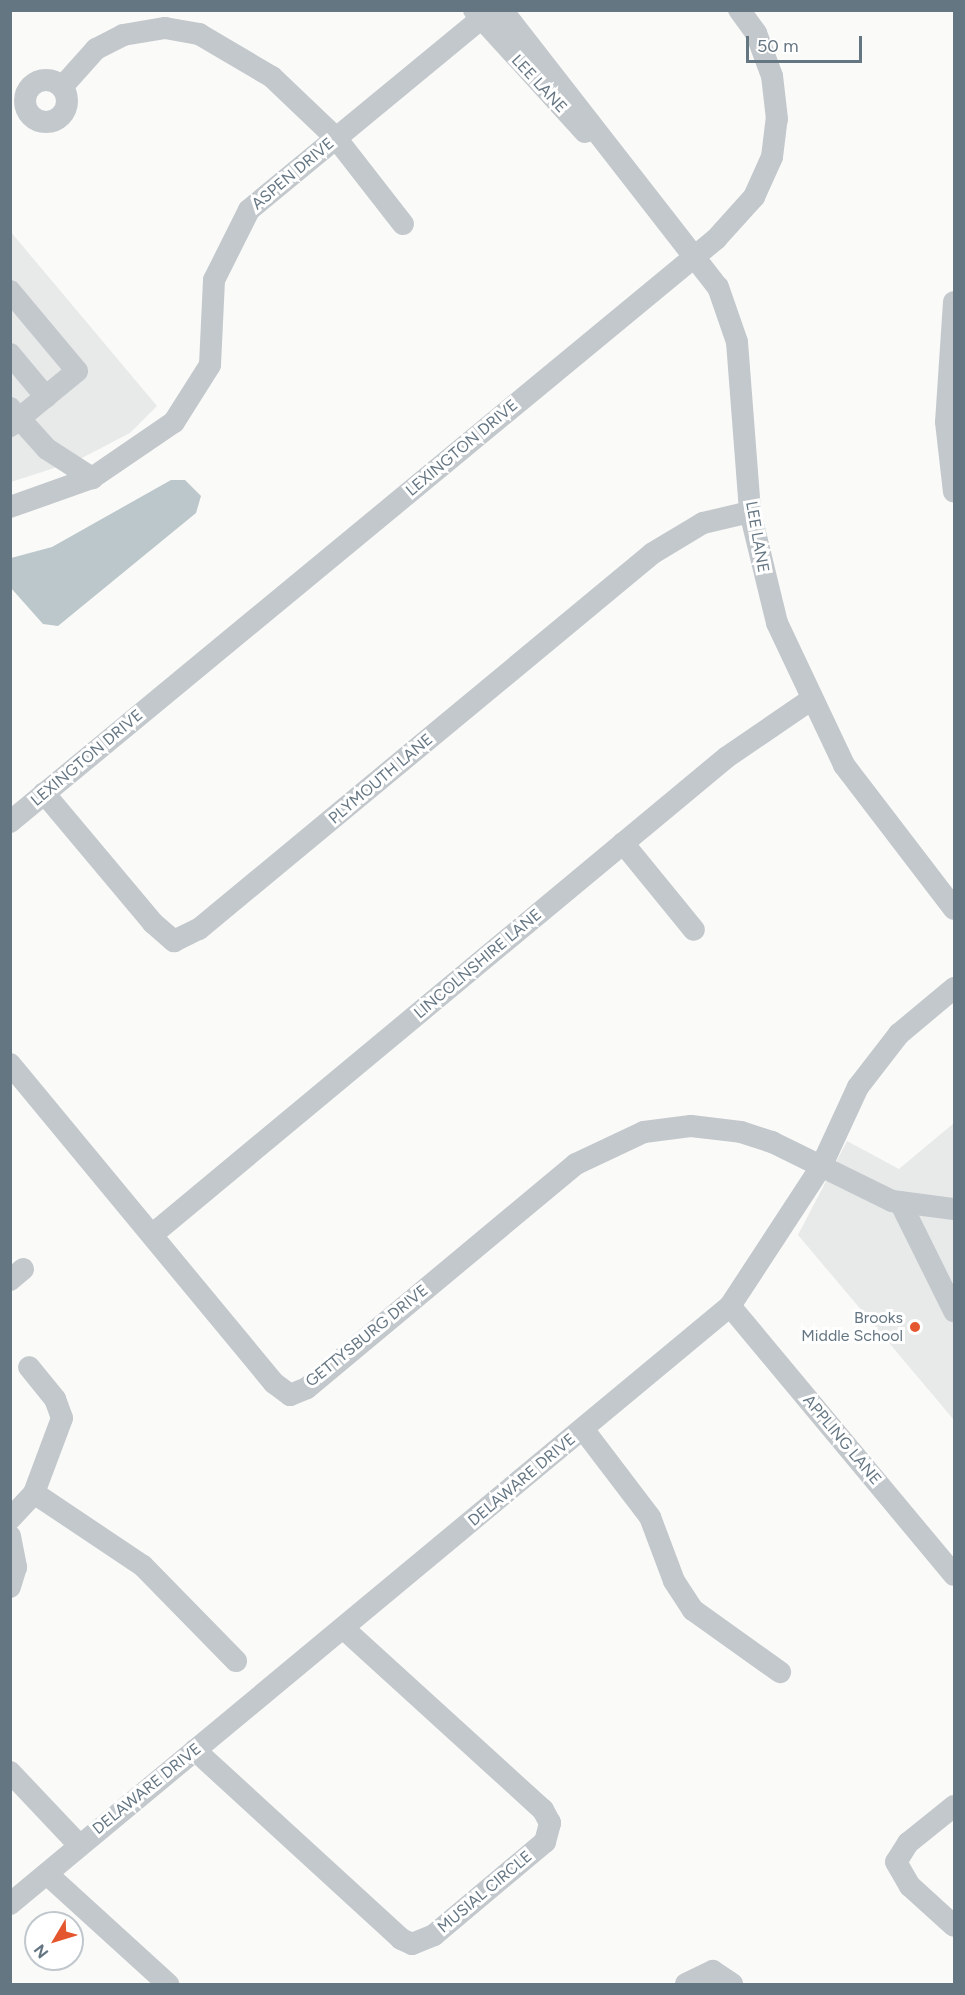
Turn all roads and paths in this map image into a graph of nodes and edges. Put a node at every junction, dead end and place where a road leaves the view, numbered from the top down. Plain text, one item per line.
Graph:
1 (739, 10) edge
2 (487, 13) edge
3 (182, 20) edge
4 (141, 21) edge
5 (62, 87) dead end
6 (336, 138) junction
7 (403, 224) dead end
8 (695, 255) junction
9 (10, 291) edge
10 (954, 302) edge
11 (10, 354) edge
12 (46, 397) junction
13 (13, 418) edge
14 (92, 478) junction
15 (954, 492) edge
16 (10, 507) edge
17 (750, 512) junction
18 (809, 701) junction
19 (44, 793) junction
20 (10, 822) edge
21 (623, 843) junction
22 (954, 909) edge
23 (694, 930) dead end
24 (954, 988) edge
25 (10, 1064) edge
26 (821, 1167) junction
27 (900, 1202) junction
28 (954, 1209) edge
29 (153, 1234) junction
30 (730, 1306) junction
31 (954, 1311) edge
32 (29, 1367) dead end
33 (583, 1429) junction
34 (34, 1493) junction
35 (10, 1519) edge
36 (10, 1536) edge
37 (954, 1575) edge
38 (10, 1587) edge
39 (344, 1629) junction
40 (236, 1661) dead end
41 (780, 1672) dead end
42 (195, 1750) junction
43 (10, 1772) edge
44 (954, 1806) edge
45 (79, 1845) junction
46 (47, 1874) junction
47 (10, 1904) edge
48 (954, 1926) edge
49 (168, 1984) edge
50 (686, 1984) edge
51 (732, 1984) edge

1 - 8 street, LEXINGTON DRIVE
2 - 6 street, ASPEN DRIVE
2 - 8 street, LEE LANE
3 - 4 street
3 - 6 street
4 - 5 street
6 - 7 street
6 - 14 street, ASPEN DRIVE
8 - 17 street, LEE LANE
8 - 19 street, LEXINGTON DRIVE
9 - 12 street
10 - 15 street
11 - 12 street
12 - 13 street
13 - 14 street
14 - 16 street, ASPEN DRIVE
17 - 18 street, LEE LANE
17 - 19 street, PLYMOUTH LANE
18 - 21 street, LINCOLNSHIRE LANE
18 - 22 street, LEE LANE
19 - 20 street, LEXINGTON DRIVE
21 - 23 street
21 - 29 street, LINCOLNSHIRE LANE
24 - 26 street, DELAWARE DRIVE
25 - 29 street, GETTYSBURG DRIVE
26 - 27 street
26 - 29 street, GETTYSBURG DRIVE
26 - 30 street, DELAWARE DRIVE
27 - 28 street
27 - 31 street
30 - 33 street, DELAWARE DRIVE
30 - 37 street, APPLING LANE
32 - 34 street
33 - 39 street, DELAWARE DRIVE
33 - 41 street
34 - 35 street
34 - 40 street
36 - 38 street
39 - 42 street, DELAWARE DRIVE
39 - 42 street, MUSIAL CIRCLE
42 - 45 street, DELAWARE DRIVE
43 - 45 street
44 - 48 street
45 - 46 street, DELAWARE DRIVE
46 - 47 street, DELAWARE DRIVE
46 - 49 street
50 - 51 street

